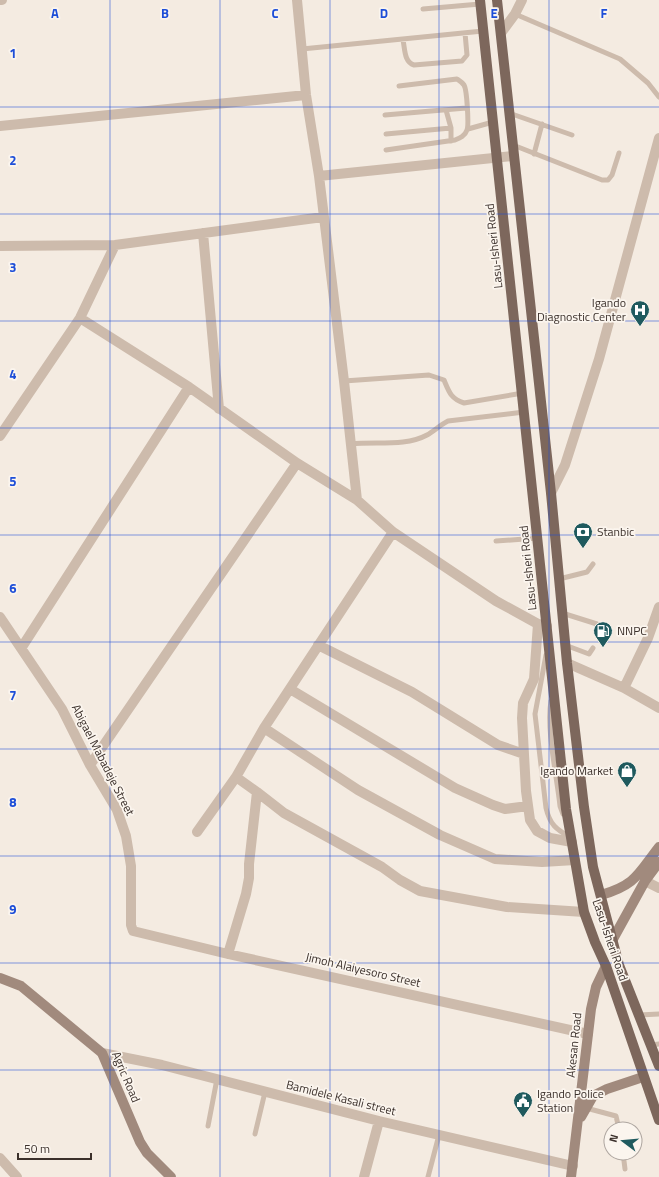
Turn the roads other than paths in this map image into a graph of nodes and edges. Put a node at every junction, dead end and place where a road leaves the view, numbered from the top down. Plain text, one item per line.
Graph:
1 (297, 0) edge
2 (497, 0) edge
3 (522, 0) edge
4 (480, 2) edge
5 (423, 9) dead end
6 (515, 14) junction
7 (483, 31) junction
8 (465, 33) junction
9 (501, 33) junction
10 (403, 40) junction
11 (302, 49) junction
12 (399, 86) dead end
13 (306, 94) junction
14 (659, 98) edge
15 (466, 108) junction
16 (446, 110) junction
17 (509, 113) junction
18 (386, 115) dead end
19 (493, 122) junction
20 (542, 124) junction
21 (0, 126) edge
22 (451, 128) junction
23 (468, 129) junction
24 (386, 134) dead end
25 (572, 135) dead end
26 (451, 141) junction
27 (658, 142) edge
28 (512, 145) junction
29 (386, 150) dead end
30 (619, 152) dead end
31 (534, 154) junction
32 (513, 156) junction
33 (497, 159) junction
34 (319, 176) junction
35 (323, 218) junction
36 (203, 233) junction
37 (115, 245) junction
38 (0, 246) edge
39 (80, 318) junction
40 (344, 382) junction
41 (190, 387) junction
42 (523, 393) junction
43 (219, 409) junction
44 (525, 412) junction
45 (0, 436) edge
46 (351, 444) junction
47 (298, 463) junction
48 (551, 494) junction
49 (357, 500) junction
50 (393, 532) junction
51 (538, 538) junction
52 (496, 541) dead end
53 (593, 564) dead end
54 (559, 579) junction
55 (659, 607) edge
56 (562, 614) junction
57 (0, 617) edge
58 (542, 625) junction
59 (599, 632) dead end
60 (318, 645) junction
61 (565, 645) junction
62 (548, 646) junction
63 (22, 647) junction
64 (593, 648) dead end
65 (567, 663) junction
66 (624, 688) junction
67 (290, 689) junction
68 (659, 708) edge
69 (264, 728) junction
70 (524, 754) junction
71 (90, 765) junction
72 (236, 777) junction
73 (257, 792) junction
74 (528, 806) junction
75 (197, 832) dead end
76 (572, 840) junction
77 (659, 847) edge
78 (575, 860) junction
79 (659, 862) edge
80 (645, 882) junction
81 (659, 888) edge
82 (601, 895) junction
83 (584, 912) junction
84 (133, 931) joint
85 (613, 939) junction
86 (228, 954) junction
87 (606, 966) junction
88 (0, 978) edge
89 (659, 1014) edge
90 (639, 1015) junction
91 (588, 1034) junction
92 (655, 1045) edge
93 (102, 1052) junction
94 (659, 1066) edge
95 (643, 1077) junction
96 (216, 1079) junction
97 (265, 1092) junction
98 (586, 1108) junction
99 (579, 1120) junction
100 (659, 1120) edge
101 (379, 1121) junction
102 (617, 1121) edge
103 (208, 1126) dead end
104 (256, 1134) dead end
105 (439, 1135) junction
106 (0, 1158) edge
107 (624, 1161) edge
108 (573, 1166) junction
109 (625, 1169) dead end
110 (17, 1177) edge
111 (171, 1177) edge
112 (364, 1177) edge
113 (428, 1177) edge
114 (571, 1177) edge

1 - 11 street
2 - 9 main road, Lasu-Isheri Road
3 - 6 street
4 - 5 lane
4 - 7 main road, Lasu-Isheri Road
6 - 9 street
6 - 14 lane
7 - 8 lane
7 - 19 main road, Lasu-Isheri Road
8 - 10 lane
8 - 10 lane
9 - 17 main road, Lasu-Isheri Road
10 - 11 lane
11 - 13 street
12 - 15 lane
13 - 21 street
13 - 34 street
15 - 16 lane
15 - 23 lane
16 - 18 lane
16 - 22 lane
17 - 20 lane
17 - 28 main road, Lasu-Isheri Road
19 - 23 lane
19 - 33 main road, Lasu-Isheri Road
20 - 25 lane
20 - 31 lane
22 - 24 lane
22 - 26 lane
23 - 26 lane
26 - 29 lane
27 - 48 street
28 - 31 lane
28 - 32 main road, Lasu-Isheri Road
30 - 31 lane
32 - 33 street
32 - 48 main road, Lasu-Isheri Road
33 - 34 street
33 - 42 main road, Lasu-Isheri Road
34 - 35 street
35 - 36 street
35 - 40 street
36 - 37 street
36 - 43 street
37 - 38 street
37 - 39 street
39 - 41 street
39 - 45 street
40 - 42 lane
40 - 46 street
41 - 43 street
41 - 63 street
42 - 44 main road, Lasu-Isheri Road
43 - 47 street
44 - 46 lane
44 - 51 main road, Lasu-Isheri Road
46 - 49 street
47 - 49 street
47 - 71 street
48 - 54 main road, Lasu-Isheri Road
49 - 50 street
50 - 58 street
50 - 60 street
51 - 52 lane
51 - 58 main road, Lasu-Isheri Road
53 - 54 lane
54 - 56 main road, Lasu-Isheri Road
55 - 66 street
56 - 59 lane
56 - 61 main road, Lasu-Isheri Road
57 - 63 street, Abigael Mabadeje Street
58 - 62 main road, Lasu-Isheri Road
58 - 70 street
60 - 67 street
60 - 70 street
61 - 64 lane
61 - 65 main road, Lasu-Isheri Road
62 - 76 main road, Lasu-Isheri Road
62 - 76 lane
63 - 71 street, Abigael Mabadeje Street
65 - 66 street
65 - 82 main road, Lasu-Isheri Road
66 - 68 street
67 - 69 street
67 - 74 street
69 - 72 street
69 - 78 street
70 - 74 street
71 - 84 street, Abigael Mabadeje Street
72 - 73 street
72 - 75 street
73 - 83 street
73 - 86 street
74 - 76 street
76 - 78 main road, Lasu-Isheri Road
77 - 82 street
78 - 83 main road, Lasu-Isheri Road
79 - 80 street
80 - 81 street
80 - 85 street
82 - 85 main road, Lasu-Isheri Road
83 - 87 main road, Lasu-Isheri Road
84 - 86 street, Jimoh Alaiyesoro Street
85 - 90 main road, Lasu-Isheri Road
86 - 91 street, Jimoh Alaiyesoro Street
87 - 91 street, Akesan Road
87 - 95 main road, Lasu-Isheri Road
88 - 93 street, Agric Road
89 - 90 lane
90 - 92 main road, Lasu-Isheri Road
91 - 99 street, Akesan Road
92 - 94 main road, Lasu-Isheri Road
93 - 96 street, Bamidele Kasali street
93 - 111 street, Agric Road
95 - 98 street
95 - 100 main road, Lasu-Isheri Road
96 - 97 street, Bamidele Kasali street
96 - 103 lane
97 - 101 street, Bamidele Kasali street
97 - 104 lane
98 - 99 street
98 - 102 lane
99 - 108 street, Akesan Road
101 - 105 street, Bamidele Kasali street
101 - 112 street
105 - 108 street, Bamidele Kasali street
105 - 113 lane
106 - 110 street
107 - 109 lane
108 - 114 street, Akesan Road

